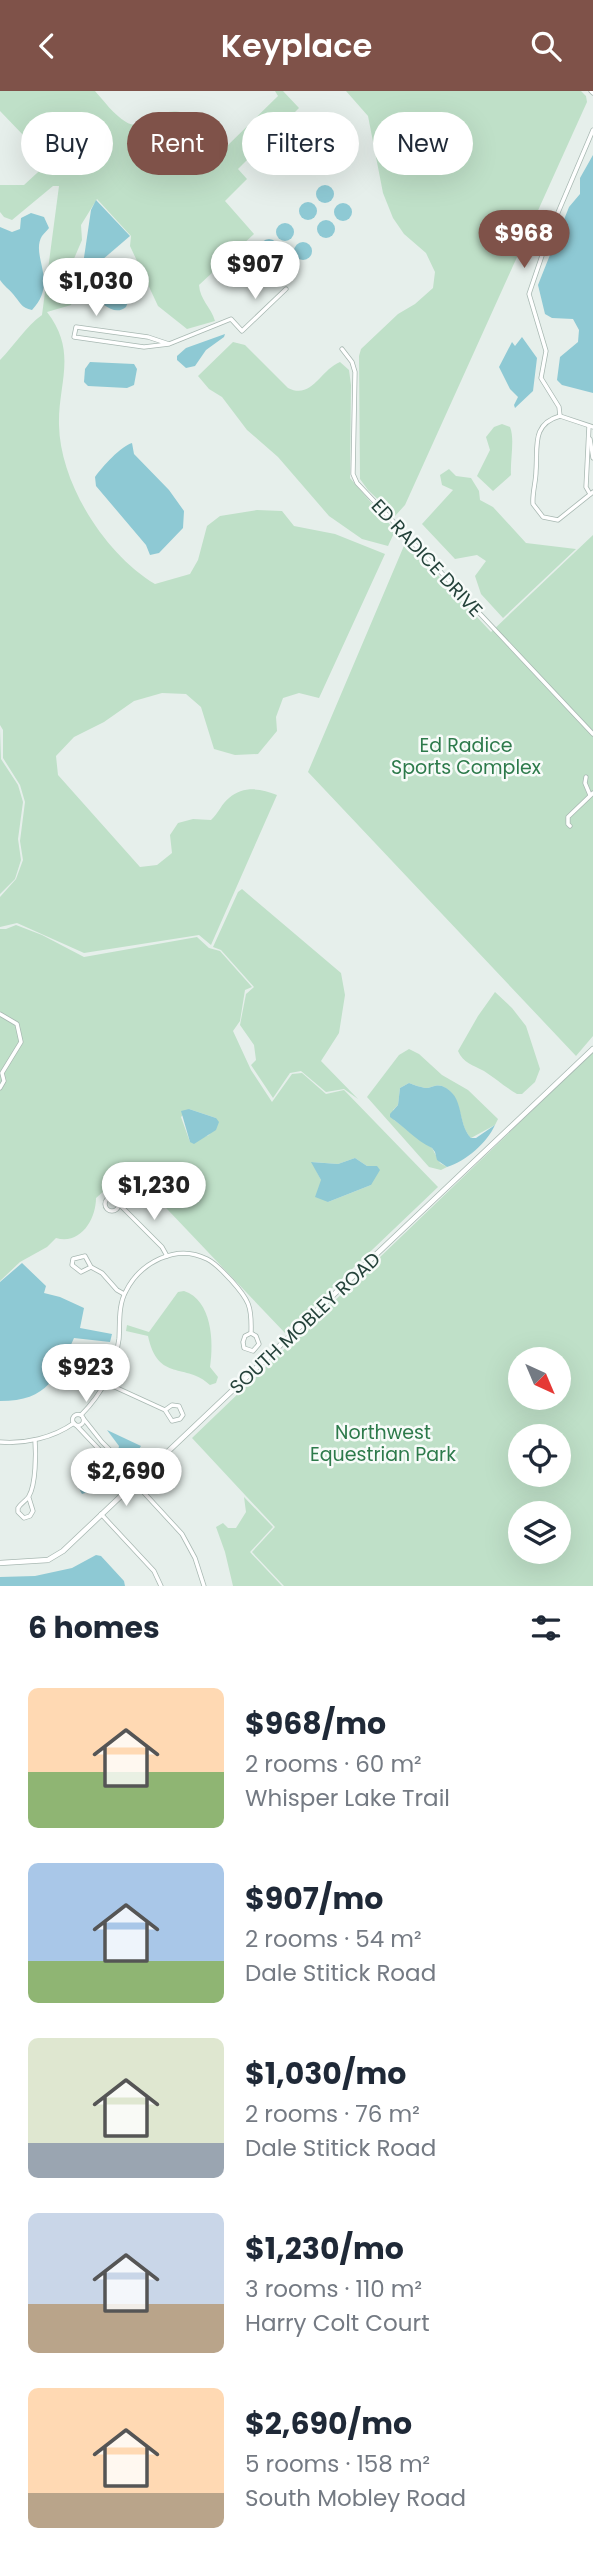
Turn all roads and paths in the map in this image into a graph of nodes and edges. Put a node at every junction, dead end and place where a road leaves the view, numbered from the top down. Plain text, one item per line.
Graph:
1 (593, 130) edge
2 (286, 289) dead end
3 (169, 344) junction
4 (342, 349) dead end
5 (560, 416) junction
6 (591, 427) edge
7 (589, 437) junction
8 (593, 458) edge
9 (592, 493) edge
10 (593, 734) edge
11 (586, 777) dead end
12 (592, 794) edge
13 (570, 826) dead end
14 (0, 1014) edge
15 (593, 1049) edge
16 (0, 1088) edge
17 (120, 1204) junction
18 (167, 1256) junction
19 (90, 1267) junction
20 (124, 1294) junction
21 (251, 1333) junction
22 (106, 1383) junction
23 (165, 1410) junction
24 (83, 1417) junction
25 (75, 1424) junction
26 (35, 1440) junction
27 (0, 1442) edge
28 (117, 1457) junction
29 (111, 1462) junction
30 (135, 1483) junction
31 (29, 1499) junction
32 (101, 1514) junction
33 (0, 1563) edge
34 (161, 1586) edge
35 (204, 1586) edge

1 - 5 street
2 - 3 street
3 - 3 street
4 - 10 street, ED RADICE DRIVE
5 - 6 street
5 - 9 street
6 - 7 street
7 - 8 street
7 - 9 street
11 - 12 street
12 - 13 street
14 - 16 street
15 - 30 street, SOUTH MOBLEY ROAD
17 - 17 street
17 - 18 street
18 - 20 street
18 - 21 street
19 - 19 street
19 - 20 street
20 - 22 street
21 - 21 street
22 - 23 street
22 - 24 street
23 - 23 street
24 - 25 street
24 - 25 street
24 - 28 street
25 - 26 street
25 - 29 street
26 - 27 street
26 - 31 street
28 - 29 street
28 - 30 street
29 - 30 street
30 - 32 street, SOUTH MOBLEY ROAD
30 - 35 street
31 - 31 street
32 - 33 street, SOUTH MOBLEY ROAD
32 - 34 street

